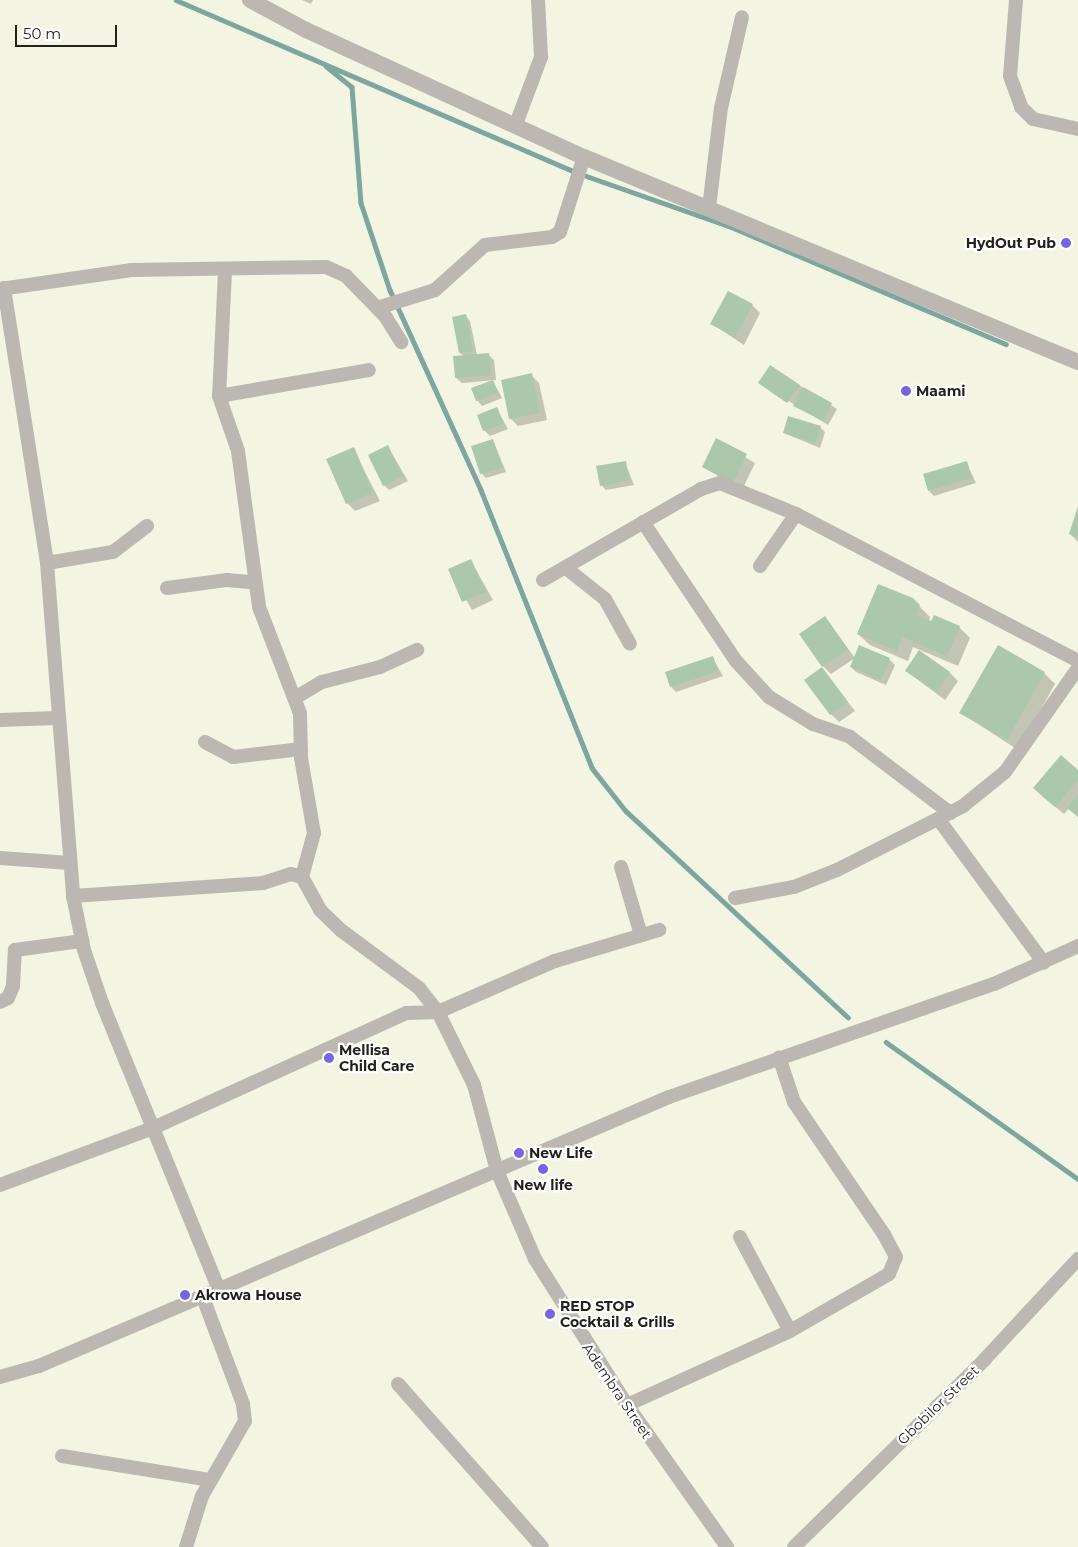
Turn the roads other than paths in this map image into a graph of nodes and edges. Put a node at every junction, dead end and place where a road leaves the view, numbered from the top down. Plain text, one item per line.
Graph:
1 (250, 0) edge
2 (538, 0) edge
3 (1016, 0) edge
4 (742, 17) dead end
5 (516, 124) junction
6 (1078, 129) edge
7 (581, 167) junction
8 (710, 208) junction
9 (225, 271) junction
10 (2, 289) edge
11 (389, 304) junction
12 (401, 342) dead end
13 (1078, 362) edge
14 (369, 370) dead end
15 (219, 396) junction
16 (796, 514) junction
17 (643, 522) junction
18 (146, 526) dead end
19 (46, 563) junction
20 (760, 566) dead end
21 (566, 568) junction
22 (544, 580) dead end
23 (252, 582) junction
24 (167, 588) dead end
25 (630, 644) dead end
26 (417, 650) dead end
27 (1078, 661) edge
28 (1078, 668) edge
29 (296, 698) junction
30 (56, 718) junction
31 (0, 720) edge
32 (205, 742) dead end
33 (302, 749) junction
34 (944, 816) junction
35 (0, 858) edge
36 (70, 863) junction
37 (621, 867) dead end
38 (302, 877) junction
39 (73, 896) junction
40 (735, 898) dead end
41 (660, 930) dead end
42 (641, 935) junction
43 (82, 941) junction
44 (1078, 946) edge
45 (1044, 964) junction
46 (0, 1002) edge
47 (438, 1012) junction
48 (779, 1057) junction
49 (153, 1128) junction
50 (497, 1171) junction
51 (0, 1185) edge
52 (740, 1237) dead end
53 (1078, 1259) edge
54 (218, 1287) junction
55 (202, 1295) junction
56 (790, 1331) junction
57 (0, 1377) edge
58 (398, 1384) dead end
59 (627, 1405) junction
60 (62, 1456) dead end
61 (211, 1480) junction
62 (186, 1547) edge
63 (542, 1547) edge
64 (727, 1547) edge
65 (794, 1547) edge

1 - 5 street
2 - 5 street
3 - 6 street
4 - 8 street
5 - 7 street
7 - 8 street
7 - 11 street
8 - 13 street
9 - 10 street
9 - 11 street
9 - 15 street
10 - 19 street
11 - 12 street
14 - 15 street
15 - 23 street
16 - 17 street
16 - 20 street
16 - 27 street
17 - 21 street
17 - 34 street
18 - 19 street
19 - 30 street
21 - 22 street
21 - 25 street
23 - 24 street
23 - 29 street
26 - 29 street
28 - 34 street
29 - 33 street
30 - 31 street
30 - 36 street
32 - 33 street
33 - 38 street
34 - 40 street
34 - 45 street
35 - 36 street
36 - 39 street
37 - 42 street
38 - 39 street
38 - 47 street, Adembra Street
39 - 43 street
41 - 42 street
42 - 47 street
43 - 46 street
43 - 49 street
44 - 45 street
45 - 48 street
47 - 49 street
47 - 50 street, Adembra Street
48 - 50 street
48 - 56 street
49 - 51 street
49 - 54 street
50 - 54 street
50 - 59 street, Adembra Street
52 - 56 street
53 - 65 street, Gbobilor Street
54 - 55 street
55 - 57 street
55 - 61 street
56 - 59 street
58 - 63 street
59 - 64 street, Adembra Street
60 - 61 street
61 - 62 street

